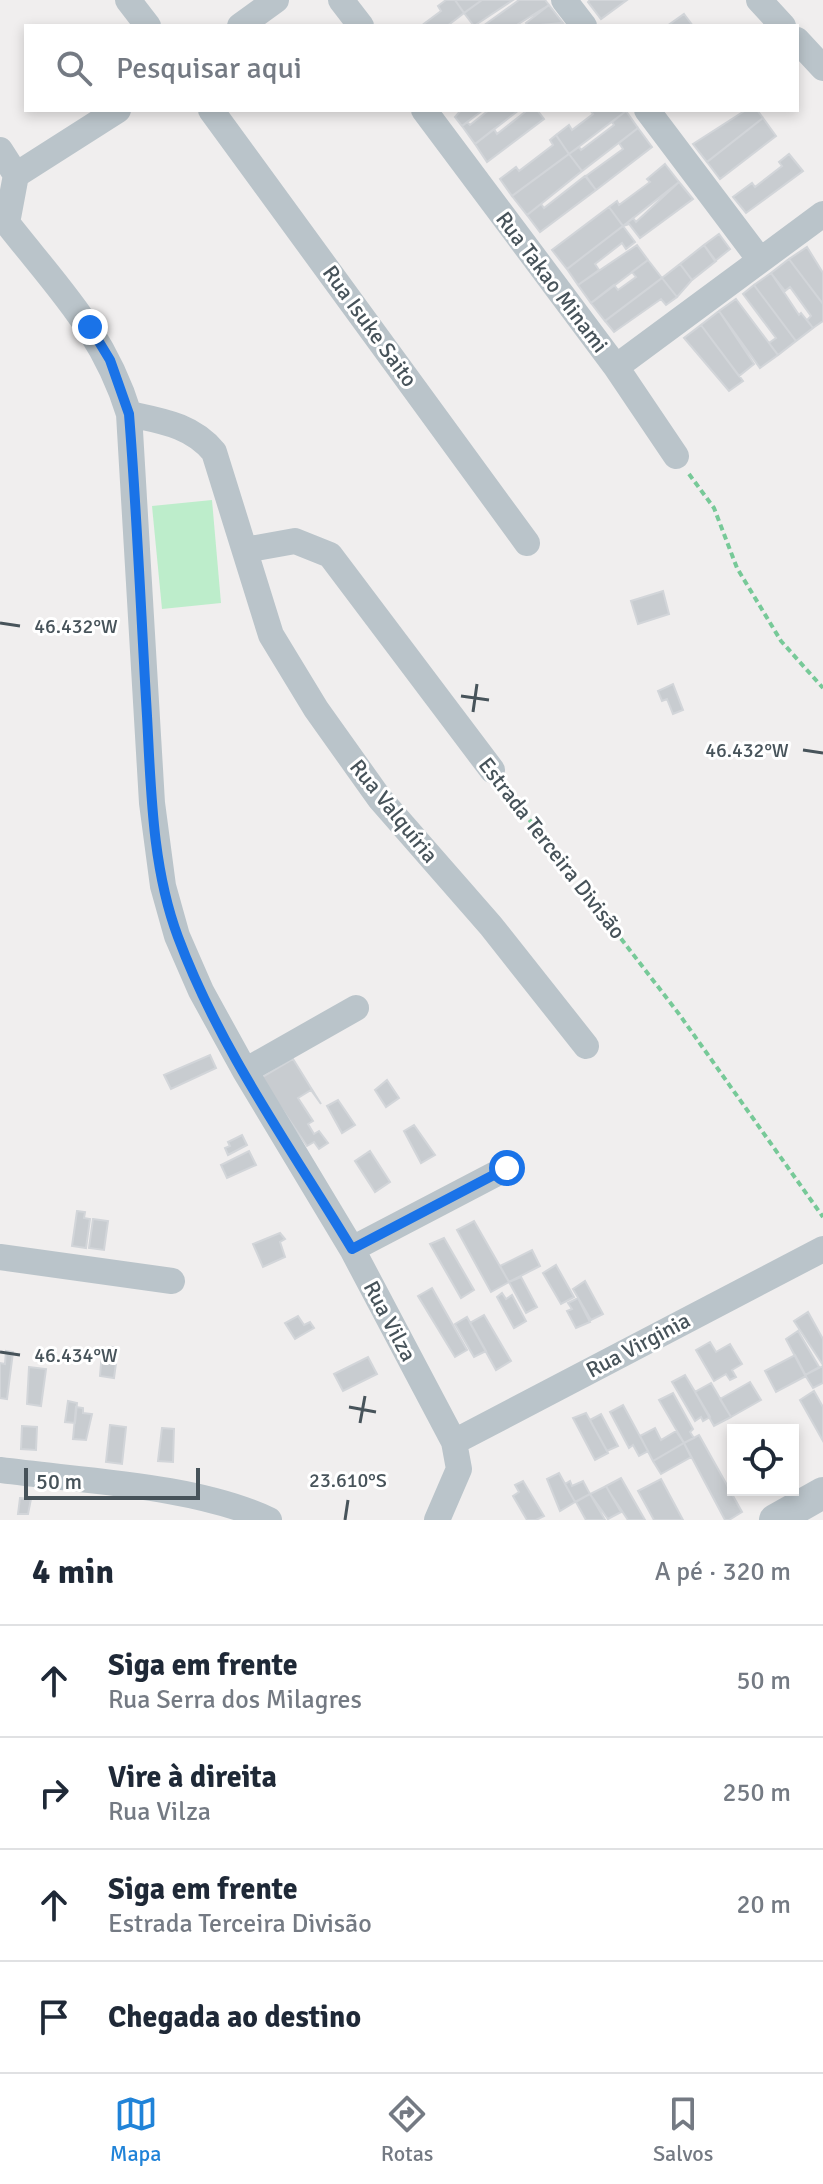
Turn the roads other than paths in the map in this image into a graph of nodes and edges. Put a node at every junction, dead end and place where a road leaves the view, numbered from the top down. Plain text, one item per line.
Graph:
1 (128, 0) edge
2 (276, 0) edge
3 (341, 0) edge
4 (564, 0) edge
5 (759, 0) edge
6 (146, 24) edge
7 (243, 24) edge
8 (359, 24) edge
9 (582, 24) edge
10 (781, 24) edge
11 (799, 42) edge
12 (823, 68) edge
13 (115, 112) edge
14 (212, 112) edge
15 (425, 112) edge
16 (649, 112) edge
17 (0, 150) edge
18 (16, 175) junction
19 (823, 214) edge
20 (3, 219) edge
21 (760, 260) junction
22 (616, 367) junction
23 (127, 406) junction
24 (676, 456) road end
25 (527, 543) dead end
26 (245, 550) junction
27 (492, 770) road end
28 (356, 1008) dead end
29 (586, 1046) dead end
30 (245, 1071) junction
31 (507, 1168) dead end
32 (352, 1249) junction
33 (823, 1249) edge
34 (0, 1257) edge
35 (172, 1281) dead end
36 (454, 1442) junction
37 (0, 1470) edge
38 (823, 1493) edge
39 (269, 1520) edge
40 (437, 1520) edge
41 (775, 1520) edge

1 - 6 street
2 - 7 street
3 - 8 street
4 - 9 street
5 - 10 street
11 - 12 street
13 - 18 street
14 - 25 street, Rua Isuke Saito
15 - 22 street, Rua Takao Minami
16 - 21 street
17 - 18 street
18 - 20 street
19 - 21 street
20 - 23 street
21 - 22 street
22 - 24 street, Rua Takao Minami
23 - 26 street, Rua Valquíria
23 - 30 street, Rua Vilza
26 - 27 street, Estrada Terceira Divisão
26 - 29 street, Rua Valquíria
28 - 30 street
30 - 32 street, Rua Vilza
31 - 32 street
32 - 36 street, Rua Vilza
33 - 36 street, Rua Virginia
34 - 35 street
36 - 40 street, Rua Vilza
37 - 39 street
38 - 41 street

